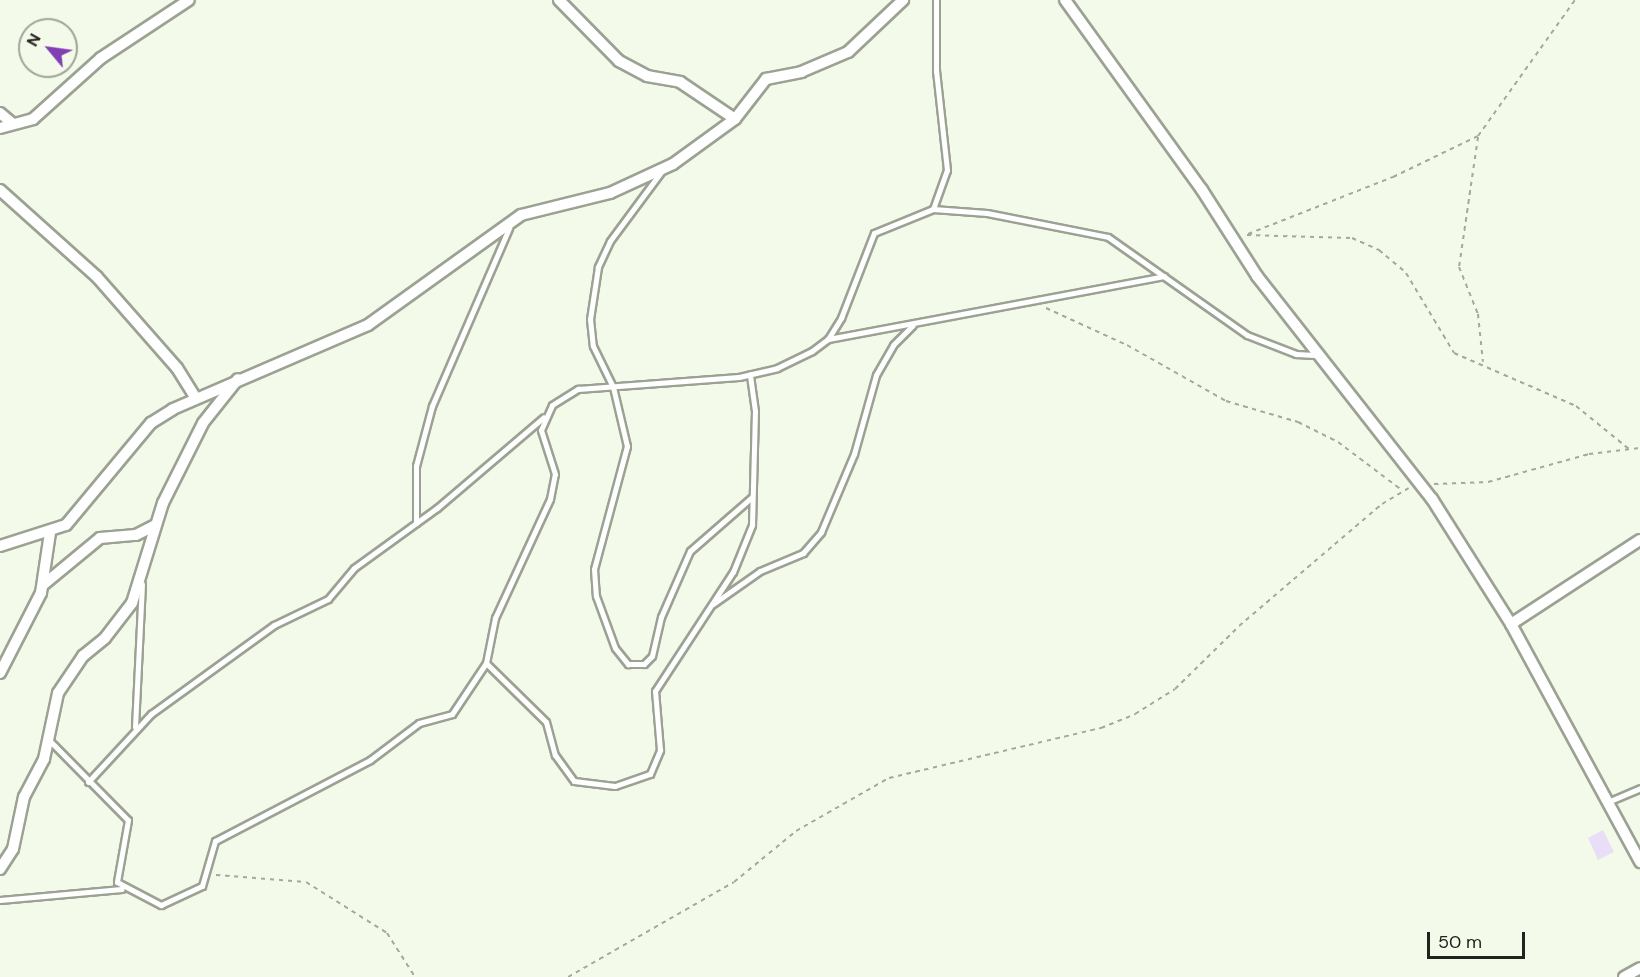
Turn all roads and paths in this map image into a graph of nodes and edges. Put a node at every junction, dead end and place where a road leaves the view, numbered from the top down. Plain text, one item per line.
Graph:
1 (189, 0) edge
2 (559, 0) edge
3 (903, 0) edge
4 (936, 0) edge
5 (1065, 0) edge
6 (1575, 0) edge
7 (0, 113) edge
8 (735, 119) junction
9 (12, 123) junction
10 (0, 128) edge
11 (1478, 136) junction
12 (662, 169) junction
13 (0, 190) edge
14 (933, 209) junction
15 (517, 217) junction
16 (1247, 235) junction
17 (1234, 241) junction
18 (1164, 276) junction
19 (1023, 302) junction
20 (913, 325) junction
21 (828, 339) junction
22 (1316, 355) junction
23 (1483, 362) junction
24 (242, 374) junction
25 (750, 375) junction
26 (613, 387) junction
27 (195, 398) junction
28 (546, 415) junction
29 (1640, 448) edge
30 (1629, 449) junction
31 (1419, 483) junction
32 (1403, 491) junction
33 (752, 497) junction
34 (416, 523) junction
35 (156, 525) junction
36 (50, 533) junction
37 (1640, 540) edge
38 (0, 546) edge
39 (142, 580) junction
40 (43, 585) junction
41 (711, 605) junction
42 (1511, 624) junction
43 (486, 663) junction
44 (0, 673) edge
45 (135, 727) junction
46 (49, 740) junction
47 (88, 782) junction
48 (1640, 788) edge
49 (1610, 801) junction
50 (1640, 862) edge
51 (0, 869) edge
52 (207, 876) junction
53 (122, 889) junction
54 (0, 900) edge
55 (1640, 968) edge
56 (415, 977) edge
57 (568, 977) edge
58 (1624, 977) edge

1 - 9 street
2 - 8 street
3 - 8 street
4 - 14 lane
5 - 17 street
6 - 11 path
7 - 9 street
8 - 12 street
9 - 10 street
11 - 16 path
11 - 23 path
12 - 15 street
12 - 26 lane
13 - 27 street
14 - 18 lane
14 - 21 lane
15 - 24 street
15 - 34 lane
16 - 17 path
16 - 23 path
17 - 22 street
18 - 19 lane
18 - 22 lane
19 - 20 lane
19 - 32 path
20 - 21 lane
20 - 41 lane
21 - 25 lane
22 - 31 street
23 - 30 path
24 - 27 street
24 - 35 street
25 - 26 lane
25 - 33 lane
26 - 28 lane
26 - 33 lane
27 - 36 street
28 - 34 lane
28 - 43 lane
29 - 30 path
30 - 31 path
31 - 32 path
31 - 42 street
32 - 57 path
33 - 41 lane
34 - 45 lane
35 - 39 street
35 - 40 street
36 - 38 street
36 - 40 street
37 - 42 street
39 - 45 lane
39 - 46 street
40 - 44 street
41 - 43 lane
42 - 49 street
43 - 52 lane
45 - 47 lane
46 - 47 lane
46 - 51 street
47 - 53 lane
48 - 49 lane
49 - 50 street
52 - 53 lane
52 - 56 path
53 - 54 lane
55 - 58 street

